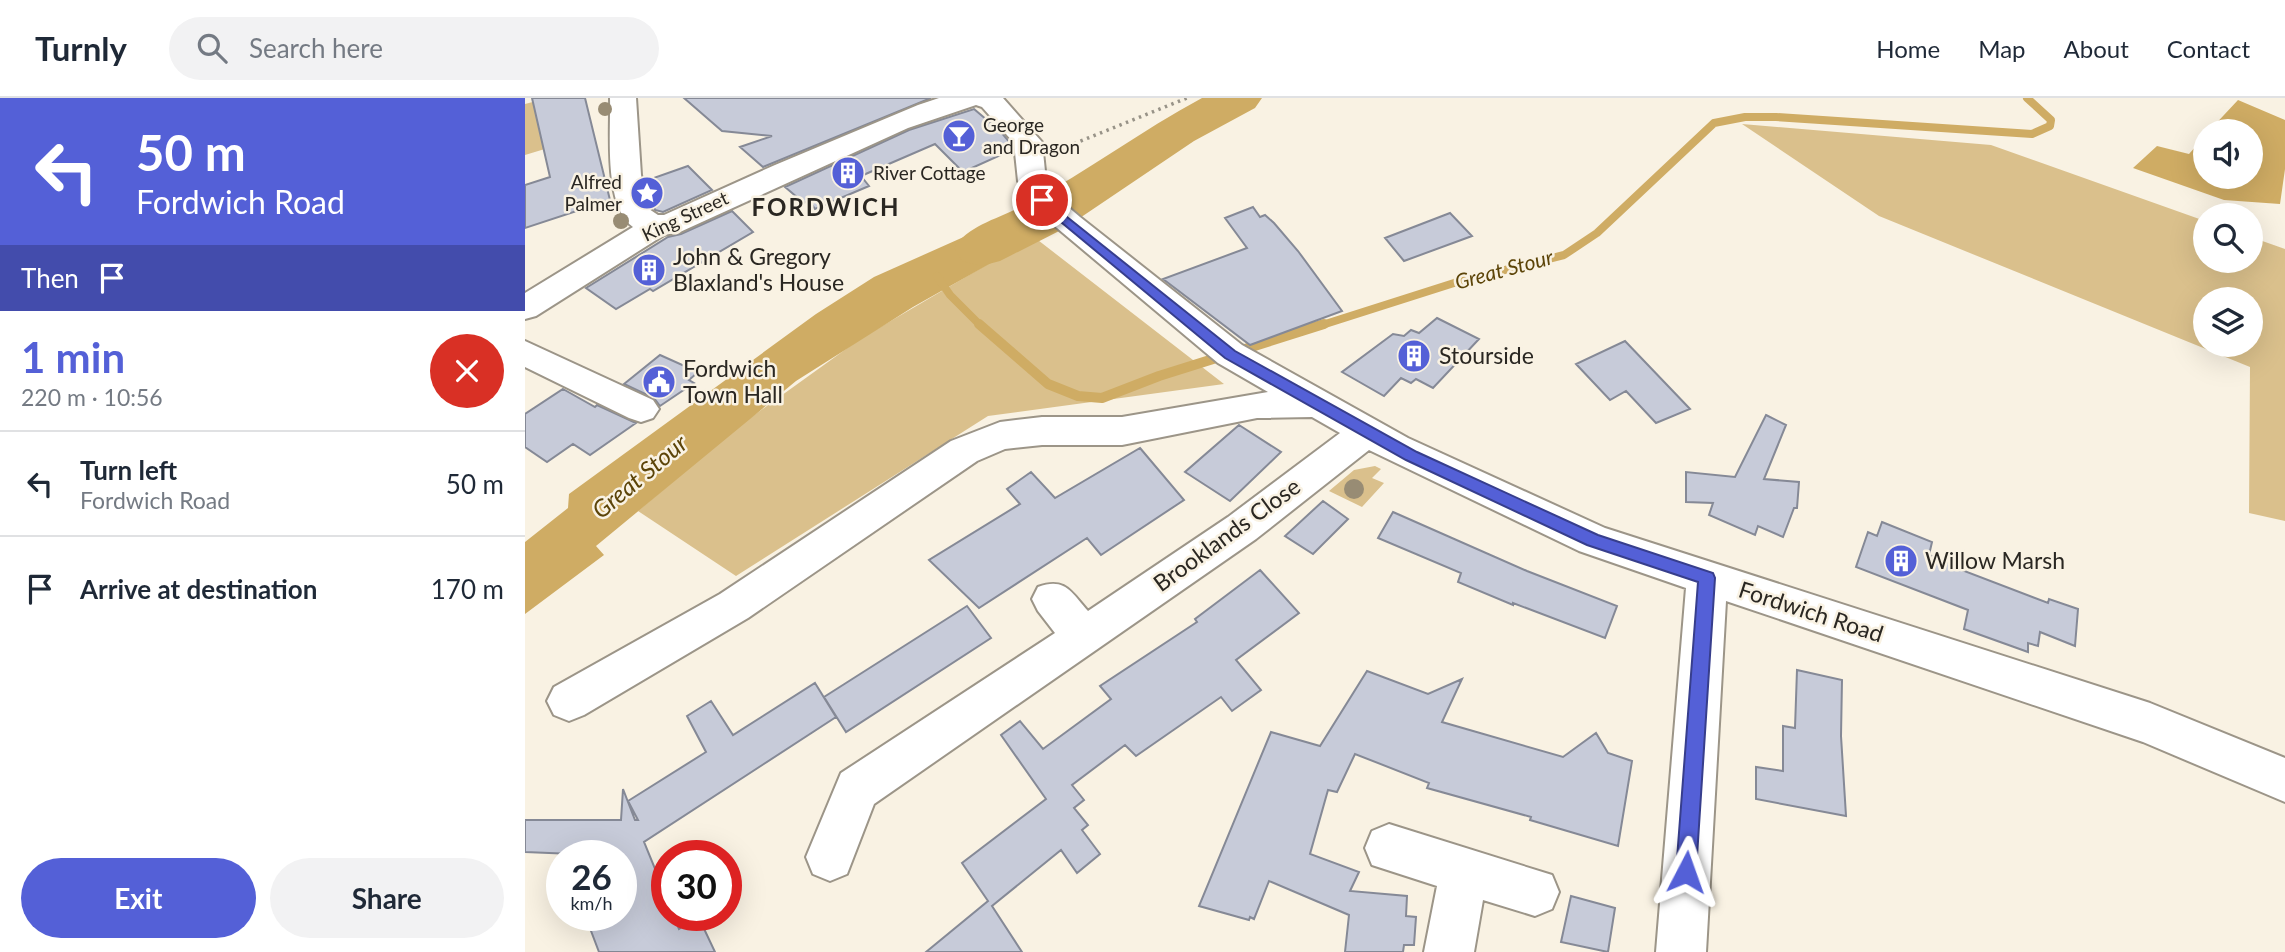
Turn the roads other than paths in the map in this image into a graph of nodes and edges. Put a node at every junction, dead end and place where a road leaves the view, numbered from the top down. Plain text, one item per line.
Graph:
1 (623, 98) edge
2 (972, 98) edge
3 (981, 98) edge
4 (658, 225) junction
5 (525, 308) edge
6 (525, 353) edge
7 (1319, 404) junction
8 (641, 409) dead end
9 (1369, 431) junction
10 (1707, 578) junction
11 (1052, 599) dead end
12 (1084, 637) junction
13 (569, 701) dead end
14 (2285, 780) edge
15 (1389, 848) dead end
16 (830, 857) dead end
17 (1464, 871) junction
18 (1535, 892) dead end
19 (1449, 952) edge
20 (1681, 952) edge

1 - 4 street
2 - 4 street, King Street
3 - 7 street, Fordwich Road
4 - 5 street, King Street
6 - 8 street
7 - 9 street, Fordwich Road
7 - 13 street
9 - 10 street, Fordwich Road
9 - 12 street, Brooklands Close
10 - 14 street, Fordwich Road
10 - 20 street
11 - 12 street
12 - 16 street, Brooklands Close
15 - 17 street
17 - 18 street
17 - 19 street

